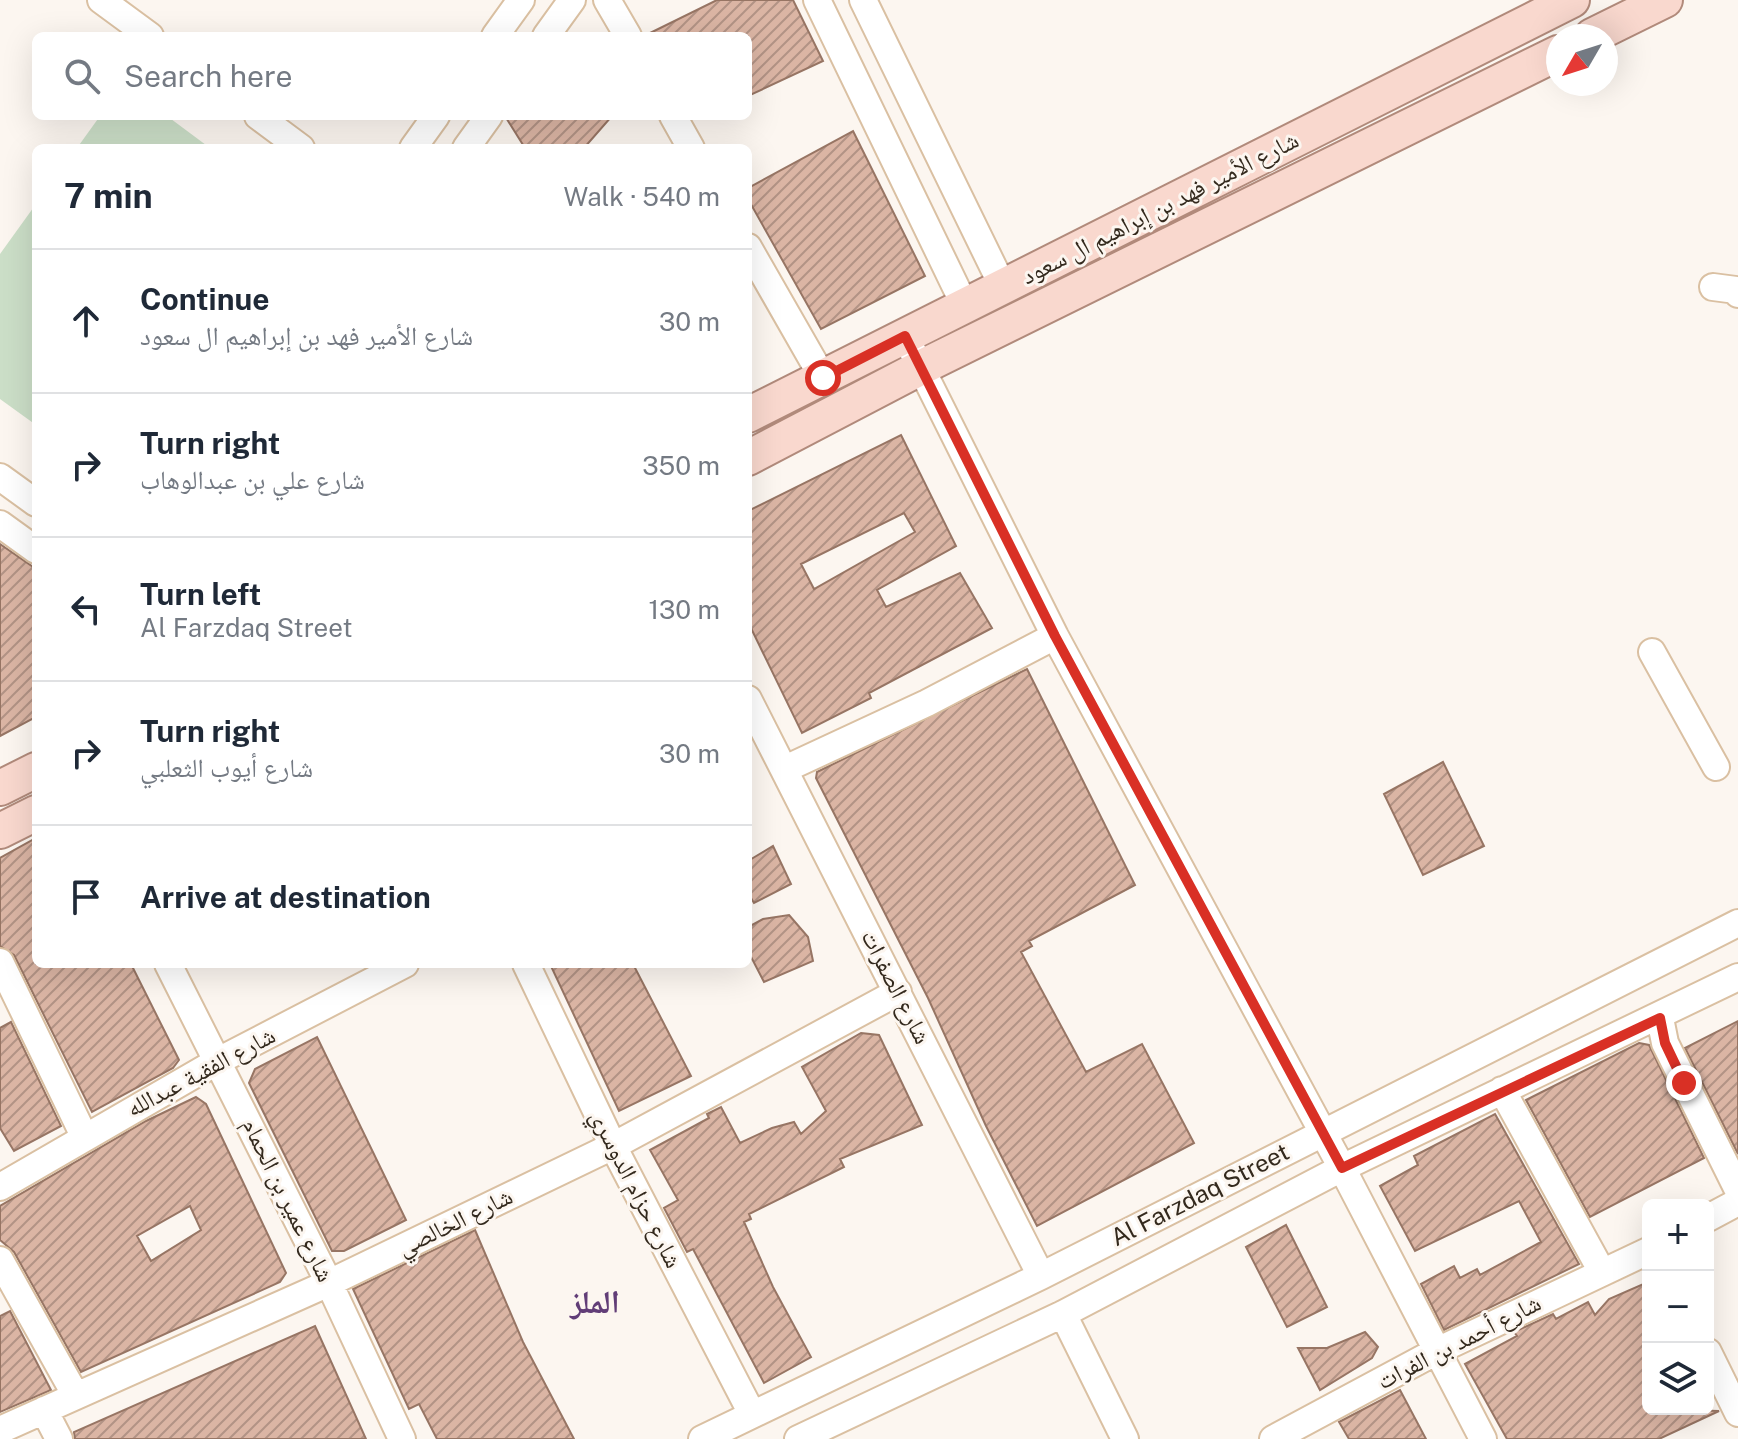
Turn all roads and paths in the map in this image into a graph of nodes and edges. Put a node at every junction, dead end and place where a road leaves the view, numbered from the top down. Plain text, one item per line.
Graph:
1 (101, 0) edge
2 (521, 0) edge
3 (572, 0) edge
4 (607, 0) edge
5 (817, 0) edge
6 (863, 0) edge
7 (1572, 0) edge
8 (1665, 0) edge
9 (1616, 24) edge
10 (145, 32) edge
11 (498, 32) edge
12 (549, 32) edge
13 (626, 32) edge
14 (1546, 59) edge
15 (263, 120) edge
16 (433, 120) edge
17 (675, 120) edge
18 (296, 144) edge
19 (416, 144) edge
20 (689, 144) edge
21 (752, 254) edge
22 (1003, 287) junction
23 (965, 306) junction
24 (905, 336) junction
25 (920, 368) junction
26 (823, 378) junction
27 (752, 413) edge
28 (752, 456) edge
29 (0, 477) edge
30 (32, 500) edge
31 (0, 524) edge
32 (32, 547) edge
33 (1055, 636) junction
34 (1652, 652) dead end
35 (752, 707) edge
36 (1716, 767) dead end
37 (785, 769) junction
38 (32, 772) edge
39 (0, 788) edge
40 (32, 815) edge
41 (0, 831) edge
42 (1738, 923) edge
43 (0, 962) edge
44 (170, 968) edge
45 (397, 968) edge
46 (528, 968) edge
47 (1738, 977) edge
48 (898, 992) junction
49 (1660, 1018) junction
50 (218, 1061) junction
51 (1502, 1090) junction
52 (1321, 1132) junction
53 (84, 1136) junction
54 (613, 1146) junction
55 (1342, 1168) junction
56 (0, 1187) edge
57 (1738, 1190) edge
58 (1738, 1202) edge
59 (1714, 1215) edge
60 (1642, 1254) edge
61 (0, 1260) edge
62 (1602, 1272) junction
63 (1041, 1276) junction
64 (329, 1283) junction
65 (1063, 1314) junction
66 (1437, 1351) junction
67 (1714, 1364) edge
68 (76, 1396) junction
69 (44, 1410) junction
70 (751, 1412) junction
71 (1738, 1413) edge
72 (0, 1430) edge
73 (392, 1436) edge
74 (59, 1439) edge
75 (702, 1439) edge
76 (798, 1439) edge
77 (1125, 1439) edge
78 (1273, 1439) edge
79 (1483, 1439) edge

1 - 10 street
2 - 11 street
3 - 12 street
4 - 13 street
5 - 23 street
6 - 22 street
7 - 22 main road, شارع الأمير فهد بن إبراهيم ال سعود
8 - 9 main road
14 - 25 main road, شارع الأمير فهد بن إبراهيم ال سعود
15 - 18 street
16 - 19 street
17 - 20 street
21 - 26 street
22 - 23 main road, شارع الأمير فهد بن إبراهيم ال سعود
23 - 24 main road, شارع الأمير فهد بن إبراهيم ال سعود
24 - 25 street
24 - 26 main road, شارع الأمير فهد بن إبراهيم ال سعود
25 - 28 main road, شارع الأمير فهد بن إبراهيم ال سعود
25 - 33 street
26 - 27 main road, شارع الأمير فهد بن إبراهيم ال سعود
29 - 30 street
31 - 32 street
33 - 37 street
33 - 52 street
34 - 36 street
35 - 37 street, شارع الصفرات
37 - 48 street, شارع الصفرات
38 - 39 main road
40 - 41 main road
42 - 52 street, Al Farzdaq Street
43 - 53 street
44 - 50 street, شارع عمير بن الحمام
45 - 50 street, شارع الفقية عبدالله
46 - 54 street, شارع حزام الدوسري
47 - 49 street, Al Farzdaq Street
48 - 54 street, شارع الخالصي
48 - 63 street, شارع الصفرات
49 - 51 street, Al Farzdaq Street
49 - 57 street
50 - 53 street, شارع الفقية عبدالله
50 - 64 street, شارع عمير بن الحمام
51 - 55 street, Al Farzdaq Street
51 - 62 street
52 - 55 street
52 - 63 street, Al Farzdaq Street
53 - 56 street, شارع الفقية عبدالله
54 - 64 street, شارع الخالصي
54 - 70 street, شارع حزام الدوسري
55 - 65 street, Al Farzdaq Street
55 - 66 street
58 - 59 street
60 - 62 street, شارع أحمد بن الفرات
61 - 68 street
62 - 66 street, شارع أحمد بن الفرات
63 - 70 street, Al Farzdaq Street
64 - 68 street, شارع الخالصي
64 - 73 street, شارع عمير بن الحمام
65 - 76 street, Al Farzdaq Street
65 - 77 street
66 - 78 street, شارع أحمد بن الفرات
66 - 79 street
67 - 71 street
68 - 69 street, شارع الخالصي
69 - 72 street, شارع الخالصي
69 - 74 street
70 - 75 street, Al Farzdaq Street

